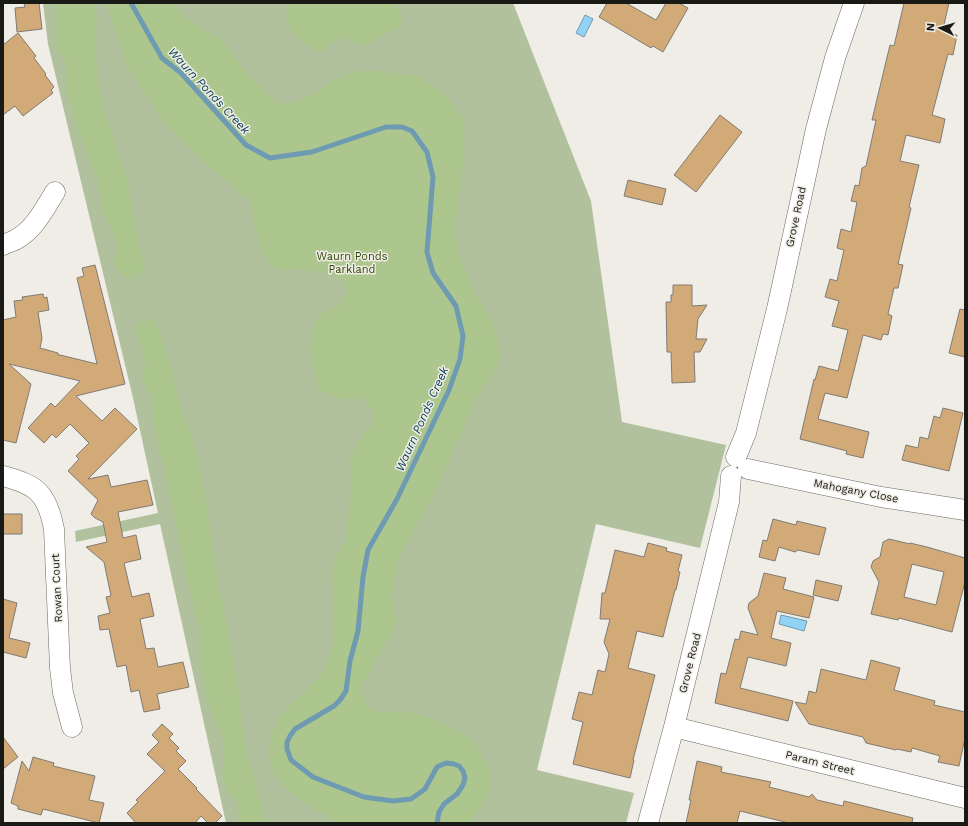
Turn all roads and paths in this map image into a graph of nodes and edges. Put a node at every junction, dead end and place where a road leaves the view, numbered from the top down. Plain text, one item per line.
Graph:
1 (854, 3) edge
2 (55, 192) dead end
3 (3, 245) edge
4 (740, 468) junction
5 (3, 476) edge
6 (965, 510) edge
7 (72, 727) dead end
8 (674, 727) junction
9 (965, 798) edge
10 (648, 823) edge

1 - 4 street, Grove Road
2 - 3 street
4 - 6 street, Mahogany Close
4 - 8 street, Grove Road
5 - 7 street, Rowan Court
8 - 9 street, Param Street
8 - 10 street, Grove Road

